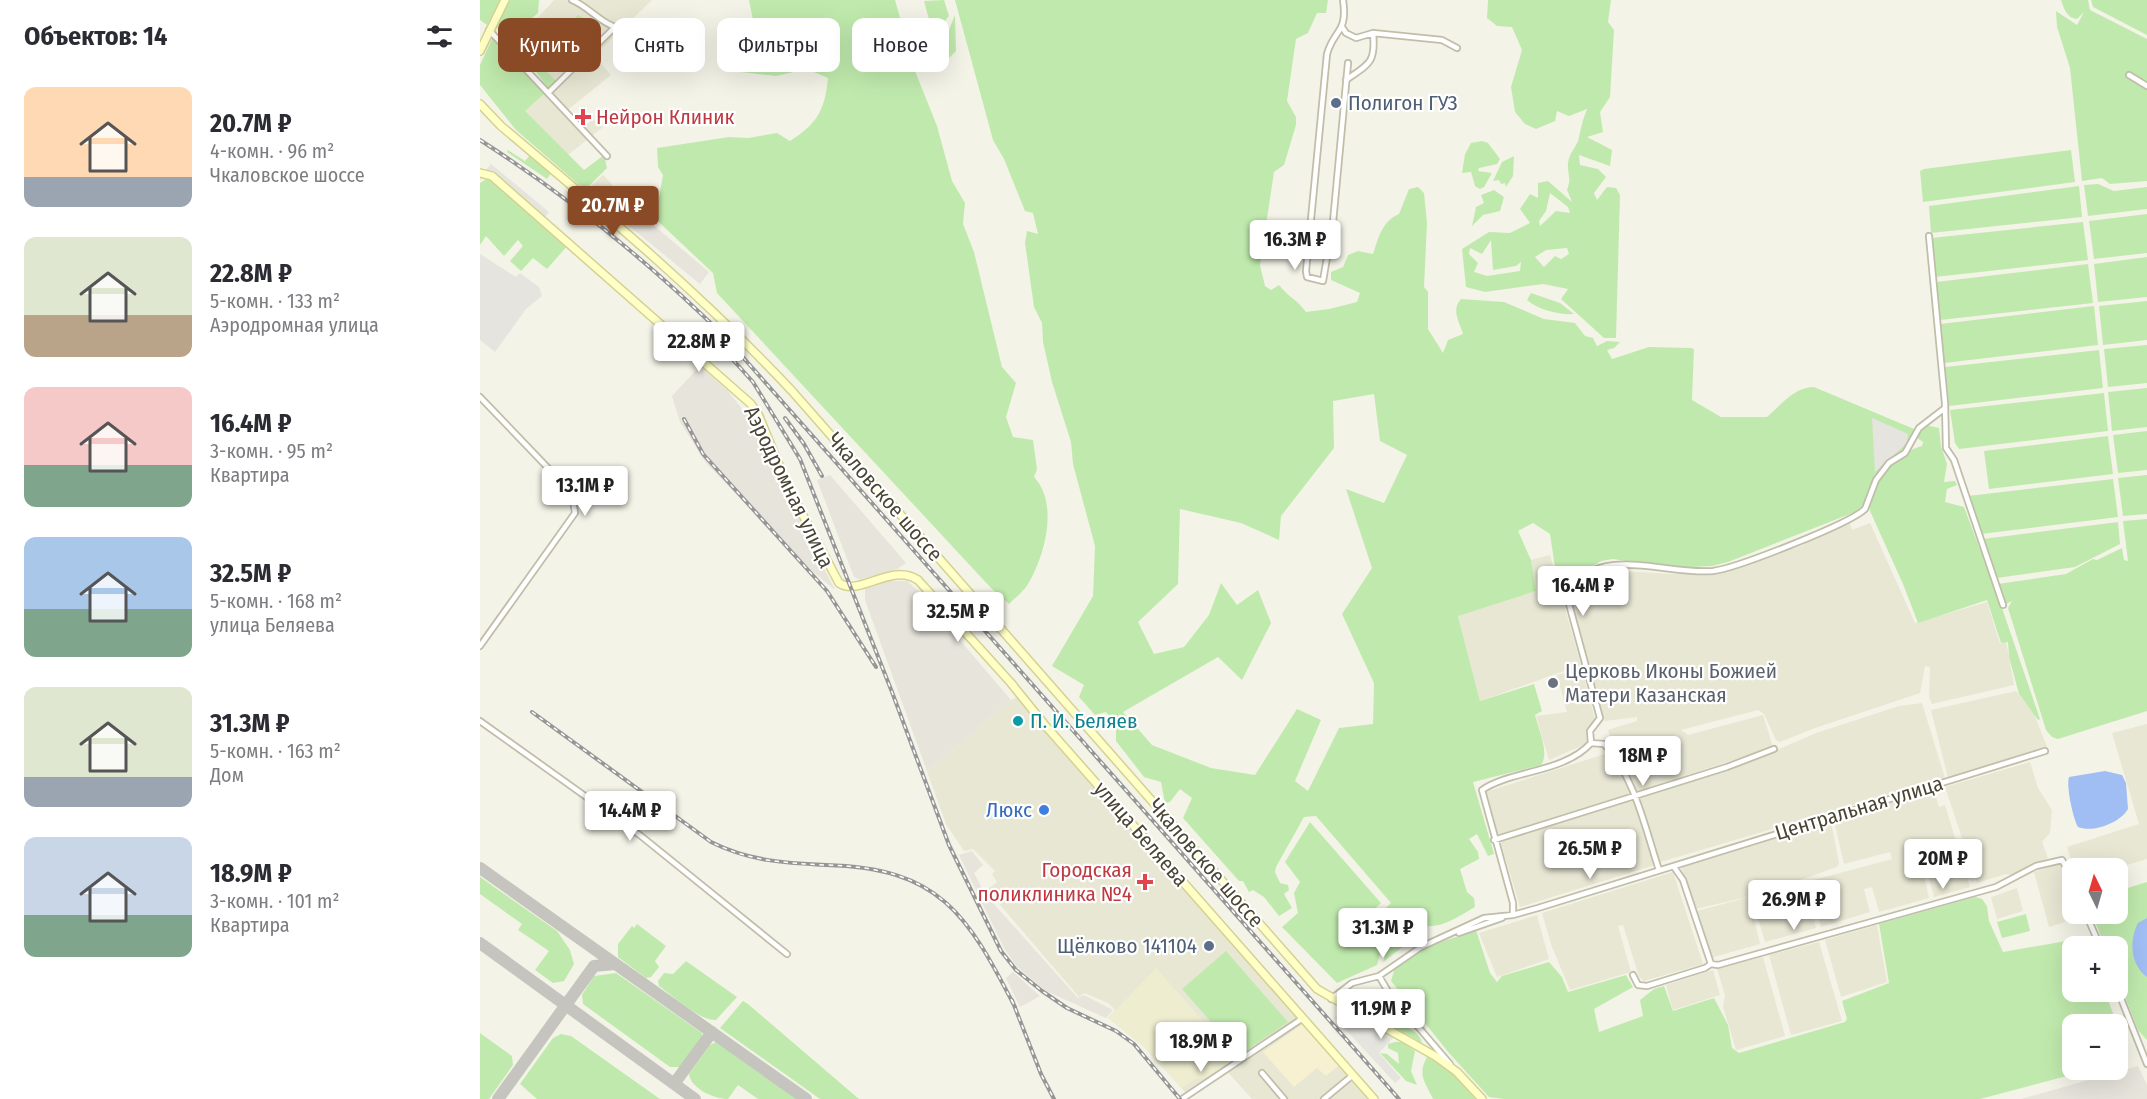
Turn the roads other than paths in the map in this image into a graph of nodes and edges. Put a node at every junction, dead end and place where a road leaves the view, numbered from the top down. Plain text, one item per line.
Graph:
1 (505, 0) edge
2 (572, 0) edge
3 (1343, 0) edge
4 (1342, 27) junction
5 (489, 30) junction
6 (1373, 33) junction
7 (1457, 48) dead end
8 (480, 51) edge
9 (1348, 63) dead end
10 (2129, 75) dead end
11 (1346, 80) junction
12 (2147, 86) edge
13 (549, 92) junction
14 (480, 104) edge
15 (607, 156) dead end
16 (480, 173) edge
17 (1929, 236) dead end
18 (480, 397) edge
19 (1945, 408) junction
20 (905, 574) joint
21 (2003, 605) dead end
22 (480, 646) edge
23 (480, 721) edge
24 (1591, 743) junction
25 (1774, 748) dead end
26 (2045, 751) dead end
27 (1635, 795) junction
28 (1494, 840) junction
29 (2062, 860) edge
30 (1674, 867) junction
31 (1659, 870) junction
32 (1510, 916) junction
33 (788, 954) dead end
34 (1711, 964) junction
35 (1633, 975) dead end
36 (1379, 976) junction
37 (1331, 999) junction
38 (2122, 1002) edge
39 (1303, 1018) junction
40 (1431, 1041) junction
41 (2139, 1044) junction
42 (1424, 1049) junction
43 (2147, 1050) edge
44 (2147, 1064) edge
45 (1457, 1072) junction
46 (1262, 1073) dead end
47 (1353, 1075) junction
48 (1182, 1099) edge
49 (1284, 1099) edge
50 (1324, 1099) edge
51 (1374, 1099) edge
52 (1482, 1099) edge

1 - 5 street
2 - 13 street
3 - 4 street
4 - 6 street
4 - 11 street
5 - 8 street
5 - 13 street
6 - 7 street
6 - 11 street
9 - 11 street
10 - 12 street
13 - 15 street
14 - 37 street, Чкаловское шоссе
16 - 20 street, Аэродромная улица
17 - 19 street
18 - 22 street
19 - 21 street
19 - 24 street
20 - 39 street, улица Беляева
23 - 33 street
24 - 27 street
24 - 28 street
25 - 27 street
26 - 30 street, Центральная улица
27 - 28 street
27 - 31 street
28 - 32 street
29 - 34 street
30 - 31 street, Центральная улица
30 - 34 street
31 - 32 street, Центральная улица
32 - 36 street, Центральная улица
34 - 35 street
36 - 37 street, Центральная улица
36 - 40 street
37 - 42 street, Чкаловское шоссе
38 - 41 street
39 - 47 street, улица Беляева
39 - 48 street
40 - 42 street
40 - 45 street
41 - 43 street
41 - 44 street
42 - 45 street, Чкаловское шоссе
45 - 52 street, Чкаловское шоссе
46 - 49 street
47 - 50 street
47 - 51 street, улица Беляева

